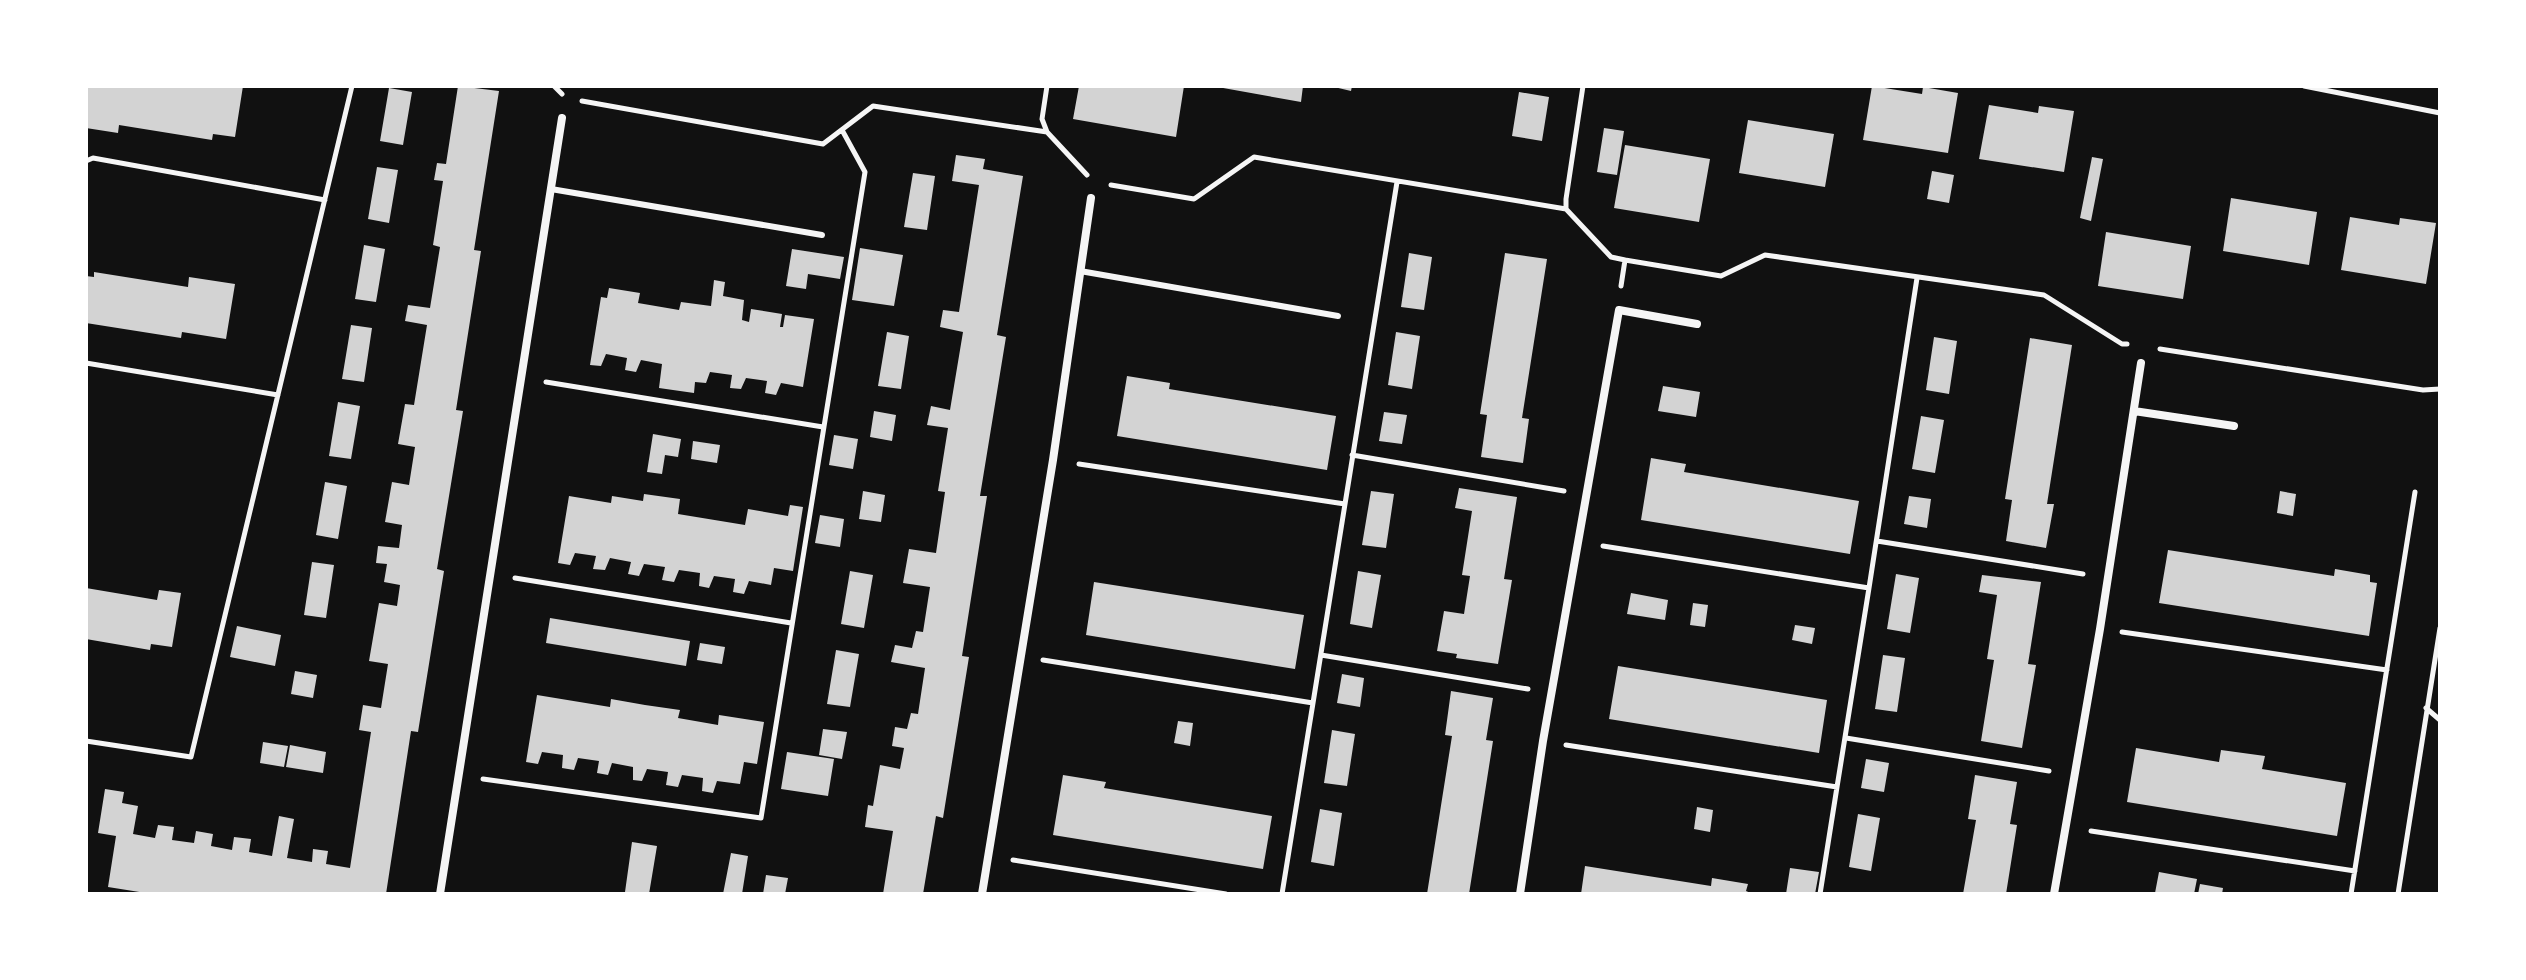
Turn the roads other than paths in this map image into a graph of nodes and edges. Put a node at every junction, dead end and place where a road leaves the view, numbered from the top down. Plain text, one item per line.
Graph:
1 (562, 118) dead end
2 (551, 189) junction
3 (1091, 198) road end
4 (822, 235) dead end
5 (1080, 271) junction
6 (1338, 316) dead end
7 (1697, 324) dead end
8 (2141, 363) dead end
9 (2134, 411) junction
10 (2234, 426) dead end
11 (440, 894) edge
12 (982, 894) edge
13 (1520, 894) edge
14 (2054, 894) edge

1 - 2 street
2 - 4 lane
2 - 11 street
3 - 5 street
5 - 6 lane
5 - 12 street
7 - 13 street
8 - 9 street
9 - 10 street
9 - 14 street

